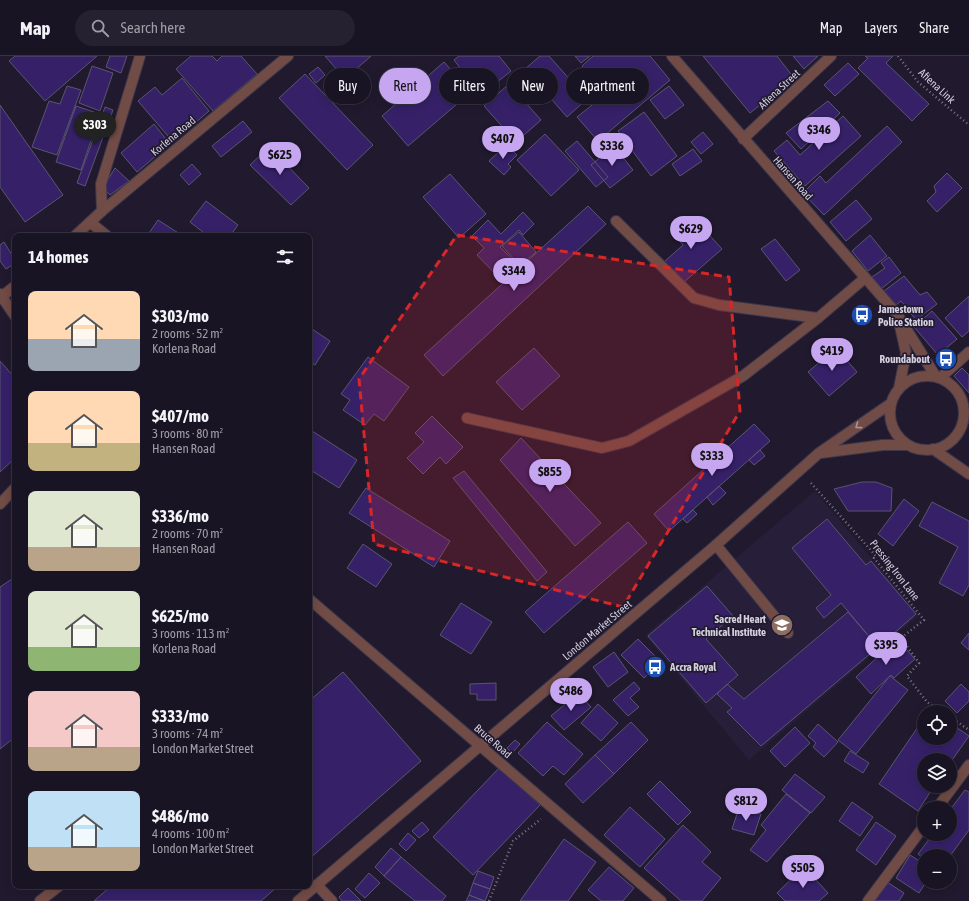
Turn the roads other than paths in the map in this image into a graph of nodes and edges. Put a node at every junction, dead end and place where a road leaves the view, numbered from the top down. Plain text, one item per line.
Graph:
1 (140, 56) edge
2 (288, 56) edge
3 (672, 56) edge
4 (831, 56) edge
5 (743, 139) junction
6 (102, 211) junction
7 (616, 221) dead end
8 (91, 223) junction
9 (79, 233) edge
10 (103, 233) edge
11 (865, 278) junction
12 (12, 288) edge
13 (1, 296) edge
14 (12, 312) edge
15 (897, 314) junction
16 (818, 318) junction
17 (969, 352) edge
18 (938, 377) junction
19 (899, 388) junction
20 (890, 404) junction
21 (966, 412) edge
22 (467, 418) dead end
23 (908, 445) junction
24 (933, 449) junction
25 (819, 453) junction
26 (969, 474) edge
27 (12, 491) edge
28 (0, 504) edge
29 (716, 545) junction
30 (312, 602) edge
31 (788, 633) dead end
32 (480, 745) junction
33 (969, 765) edge
34 (942, 801) edge
35 (917, 835) edge
36 (317, 885) junction
37 (55, 889) edge
38 (40, 901) edge
39 (298, 901) edge
40 (332, 901) edge
41 (661, 901) edge
42 (868, 901) edge

1 - 6 street
2 - 6 street, Korlena Road
3 - 5 street, Hansen Road
4 - 5 street, Afiena Street
5 - 11 street, Hansen Road
6 - 8 street, Korlena Road
7 - 16 street
8 - 9 street, Korlena Road
8 - 10 street
11 - 15 street, Hansen Road
11 - 16 street
12 - 13 street
13 - 14 street
15 - 18 street, Hansen Road
15 - 19 street, Hansen Road
16 - 22 street
17 - 18 street
18 - 19 street
18 - 21 street
19 - 20 street
20 - 23 street
20 -> 25 street, London Market Street
21 - 24 street
23 - 24 street
23 - 25 street
24 - 26 street
25 - 29 street, London Market Street
27 - 28 street
29 - 31 street
29 - 32 street, London Market Street
30 - 32 street, Bruce Road
32 - 36 street, London Market Street
32 - 41 street, Bruce Road
33 - 34 street
35 - 42 street
36 - 39 street, London Market Street
36 - 40 street
37 - 38 street

